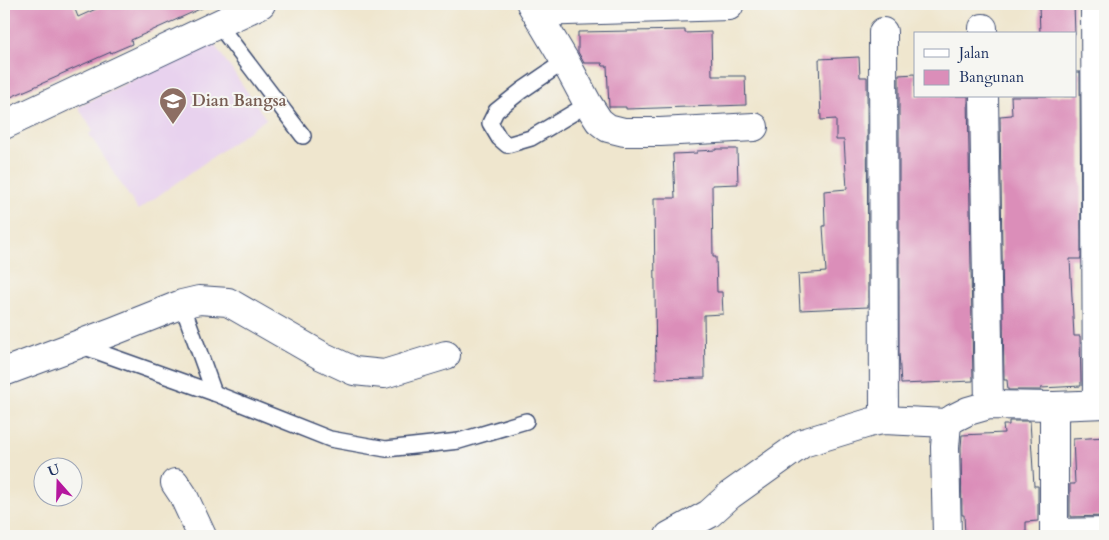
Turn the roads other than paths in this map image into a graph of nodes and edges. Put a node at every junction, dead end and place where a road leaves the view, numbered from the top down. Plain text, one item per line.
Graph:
1 (261, 4) edge
2 (1095, 4) edge
3 (729, 6) dead end
4 (534, 8) edge
5 (214, 14) edge
6 (883, 32) dead end
7 (565, 60) junction
8 (984, 98) edge
9 (588, 104) junction
10 (4, 125) edge
11 (754, 127) dead end
12 (303, 136) dead end
13 (182, 304) junction
14 (78, 345) junction
15 (446, 355) dead end
16 (4, 372) edge
17 (214, 394) junction
18 (1101, 404) edge
19 (989, 405) junction
20 (1054, 406) junction
21 (884, 420) junction
22 (526, 421) dead end
23 (946, 423) junction
24 (175, 483) dead end
25 (714, 525) edge
26 (1105, 532) edge
27 (1054, 535) edge
28 (202, 536) edge
29 (669, 536) edge
30 (947, 536) edge

1 - 5 street
2 - 18 street
3 - 4 street
4 - 7 street
5 - 10 street
5 - 12 lane
6 - 21 street
7 - 9 street
7 - 9 lane
8 - 19 street
9 - 11 street
13 - 14 street
13 - 15 street
13 - 17 lane
14 - 16 street
14 - 17 lane
17 - 22 lane
18 - 20 street
19 - 20 street
19 - 23 street
20 - 27 street
21 - 23 street
21 - 25 street
23 - 30 street
24 - 28 street
25 - 29 street
26 - 27 street

